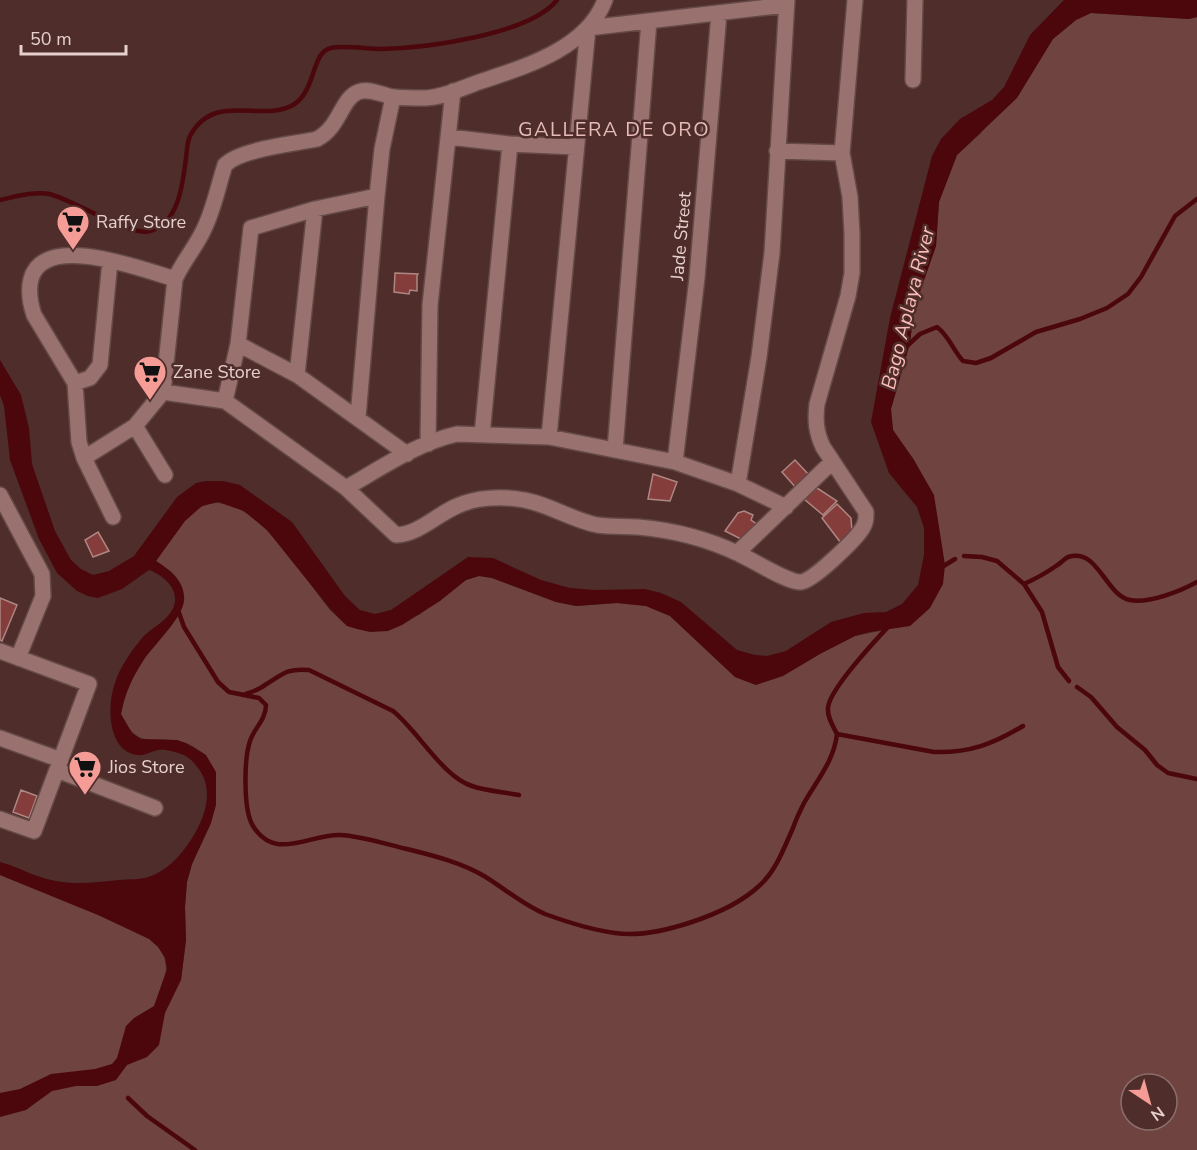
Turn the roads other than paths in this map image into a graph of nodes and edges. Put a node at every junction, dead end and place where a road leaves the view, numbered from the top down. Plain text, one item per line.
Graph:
1 (605, 0) edge
2 (855, 0) edge
3 (915, 0) edge
4 (786, 2) edge
5 (719, 13) junction
6 (649, 21) junction
7 (588, 28) junction
8 (914, 80) dead end
9 (453, 91) junction
10 (393, 97) junction
11 (449, 136) junction
12 (510, 144) junction
13 (575, 147) junction
14 (777, 151) junction
15 (842, 153) junction
16 (377, 196) junction
17 (315, 209) junction
18 (111, 261) junction
19 (175, 279) junction
20 (238, 344) junction
21 (297, 375) junction
22 (75, 383) junction
23 (163, 392) junction
24 (225, 401) junction
25 (358, 417) junction
26 (135, 426) junction
27 (482, 435) junction
28 (549, 437) junction
29 (428, 444) junction
30 (615, 450) junction
31 (407, 454) junction
32 (84, 458) junction
33 (675, 462) junction
34 (832, 462) junction
35 (165, 475) dead end
36 (738, 484) junction
37 (346, 488) junction
38 (0, 495) edge
39 (786, 507) junction
40 (113, 517) dead end
41 (737, 553) junction
42 (0, 651) edge
43 (18, 658) junction
44 (0, 738) edge
45 (59, 765) junction
46 (155, 808) dead end
47 (0, 819) edge

1 - 7 street
2 - 15 street
3 - 8 street
4 - 5 street
4 - 14 street
5 - 6 street
5 - 33 street, Jade Street
6 - 7 street
6 - 30 street
7 - 9 street
7 - 13 street
9 - 10 street
9 - 11 street
10 - 16 street
10 - 19 street
11 - 12 street
11 - 29 street
12 - 13 street
12 - 27 street
13 - 28 street
14 - 15 street
14 - 36 street
15 - 34 street
16 - 17 street
16 - 25 street
17 - 20 street
17 - 21 street
18 - 19 street
18 - 22 street
18 - 22 street
19 - 23 street
20 - 21 street
20 - 24 street
21 - 25 street
22 - 32 street
23 - 24 street
23 - 26 street
24 - 37 street
25 - 31 street
26 - 32 street
26 - 35 street
27 - 28 street
27 - 29 street
28 - 30 street
29 - 31 street
30 - 33 street
31 - 37 street
32 - 40 street
33 - 36 street
34 - 39 street
34 - 41 street
36 - 39 street
37 - 41 street
38 - 43 street
39 - 41 street
42 - 43 street
43 - 45 street
44 - 45 street
45 - 46 street
45 - 47 street

